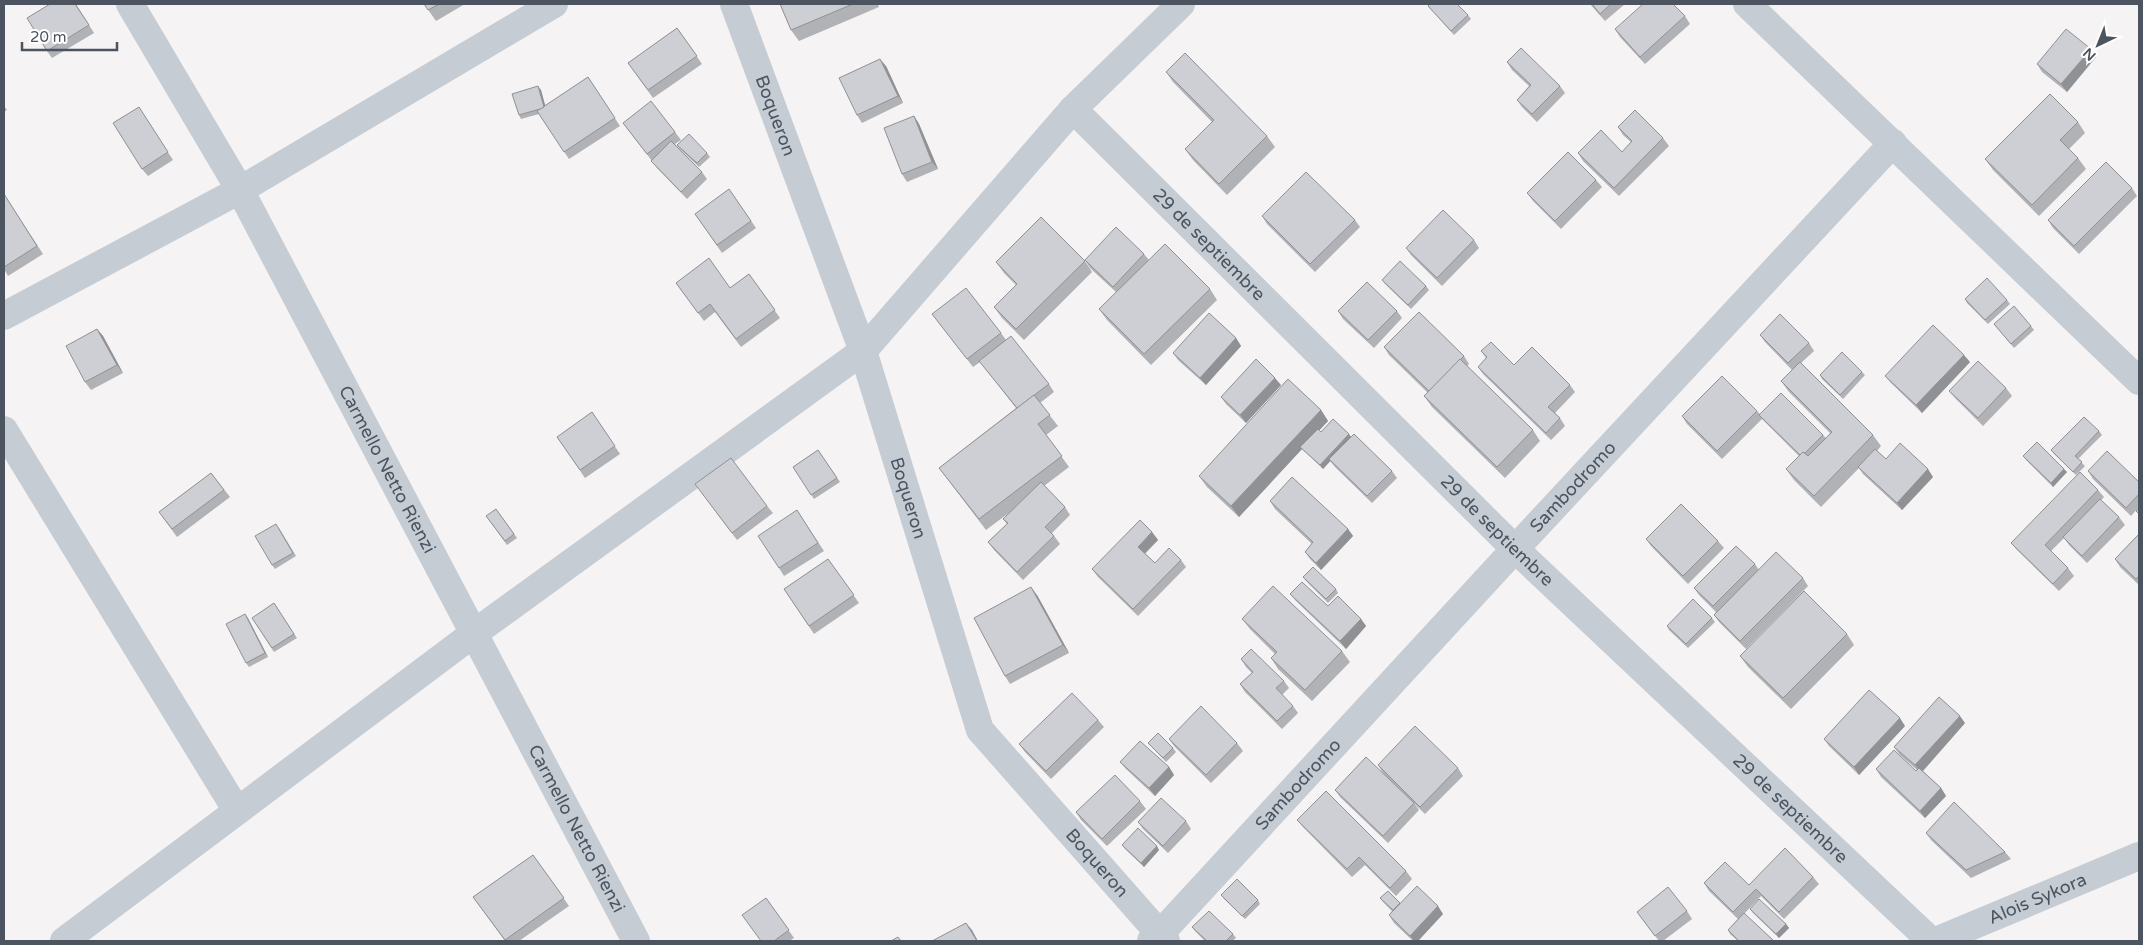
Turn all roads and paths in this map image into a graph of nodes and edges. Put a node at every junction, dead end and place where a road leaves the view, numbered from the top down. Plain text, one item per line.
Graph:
1 (130, 4) edge
2 (554, 4) edge
3 (734, 4) edge
4 (1748, 4) edge
5 (1177, 5) edge
6 (1073, 109) junction
7 (1892, 143) junction
8 (240, 190) junction
9 (4, 316) edge
10 (862, 351) junction
11 (2139, 381) edge
12 (4, 430) edge
13 (1515, 549) junction
14 (473, 634) junction
15 (237, 811) junction
16 (2139, 856) edge
17 (1159, 939) edge
18 (64, 941) edge
19 (636, 941) edge
20 (1931, 941) edge
21 (1936, 941) edge

1 - 8 street, Carmello Netto Rienzi
2 - 8 street
3 - 10 street, Boqueron
4 - 7 street
5 - 6 street
6 - 10 street
6 - 13 street, 29 de septiembre
7 - 11 street
7 - 13 street, Sambodromo
8 - 9 street
8 - 14 street, Carmello Netto Rienzi
10 - 14 street
10 - 17 street, Boqueron
12 - 15 street
13 - 17 street, Sambodromo
13 - 20 street, 29 de septiembre
14 - 15 street
14 - 19 street, Carmello Netto Rienzi
15 - 18 street
16 - 21 street, Alois Sykora

